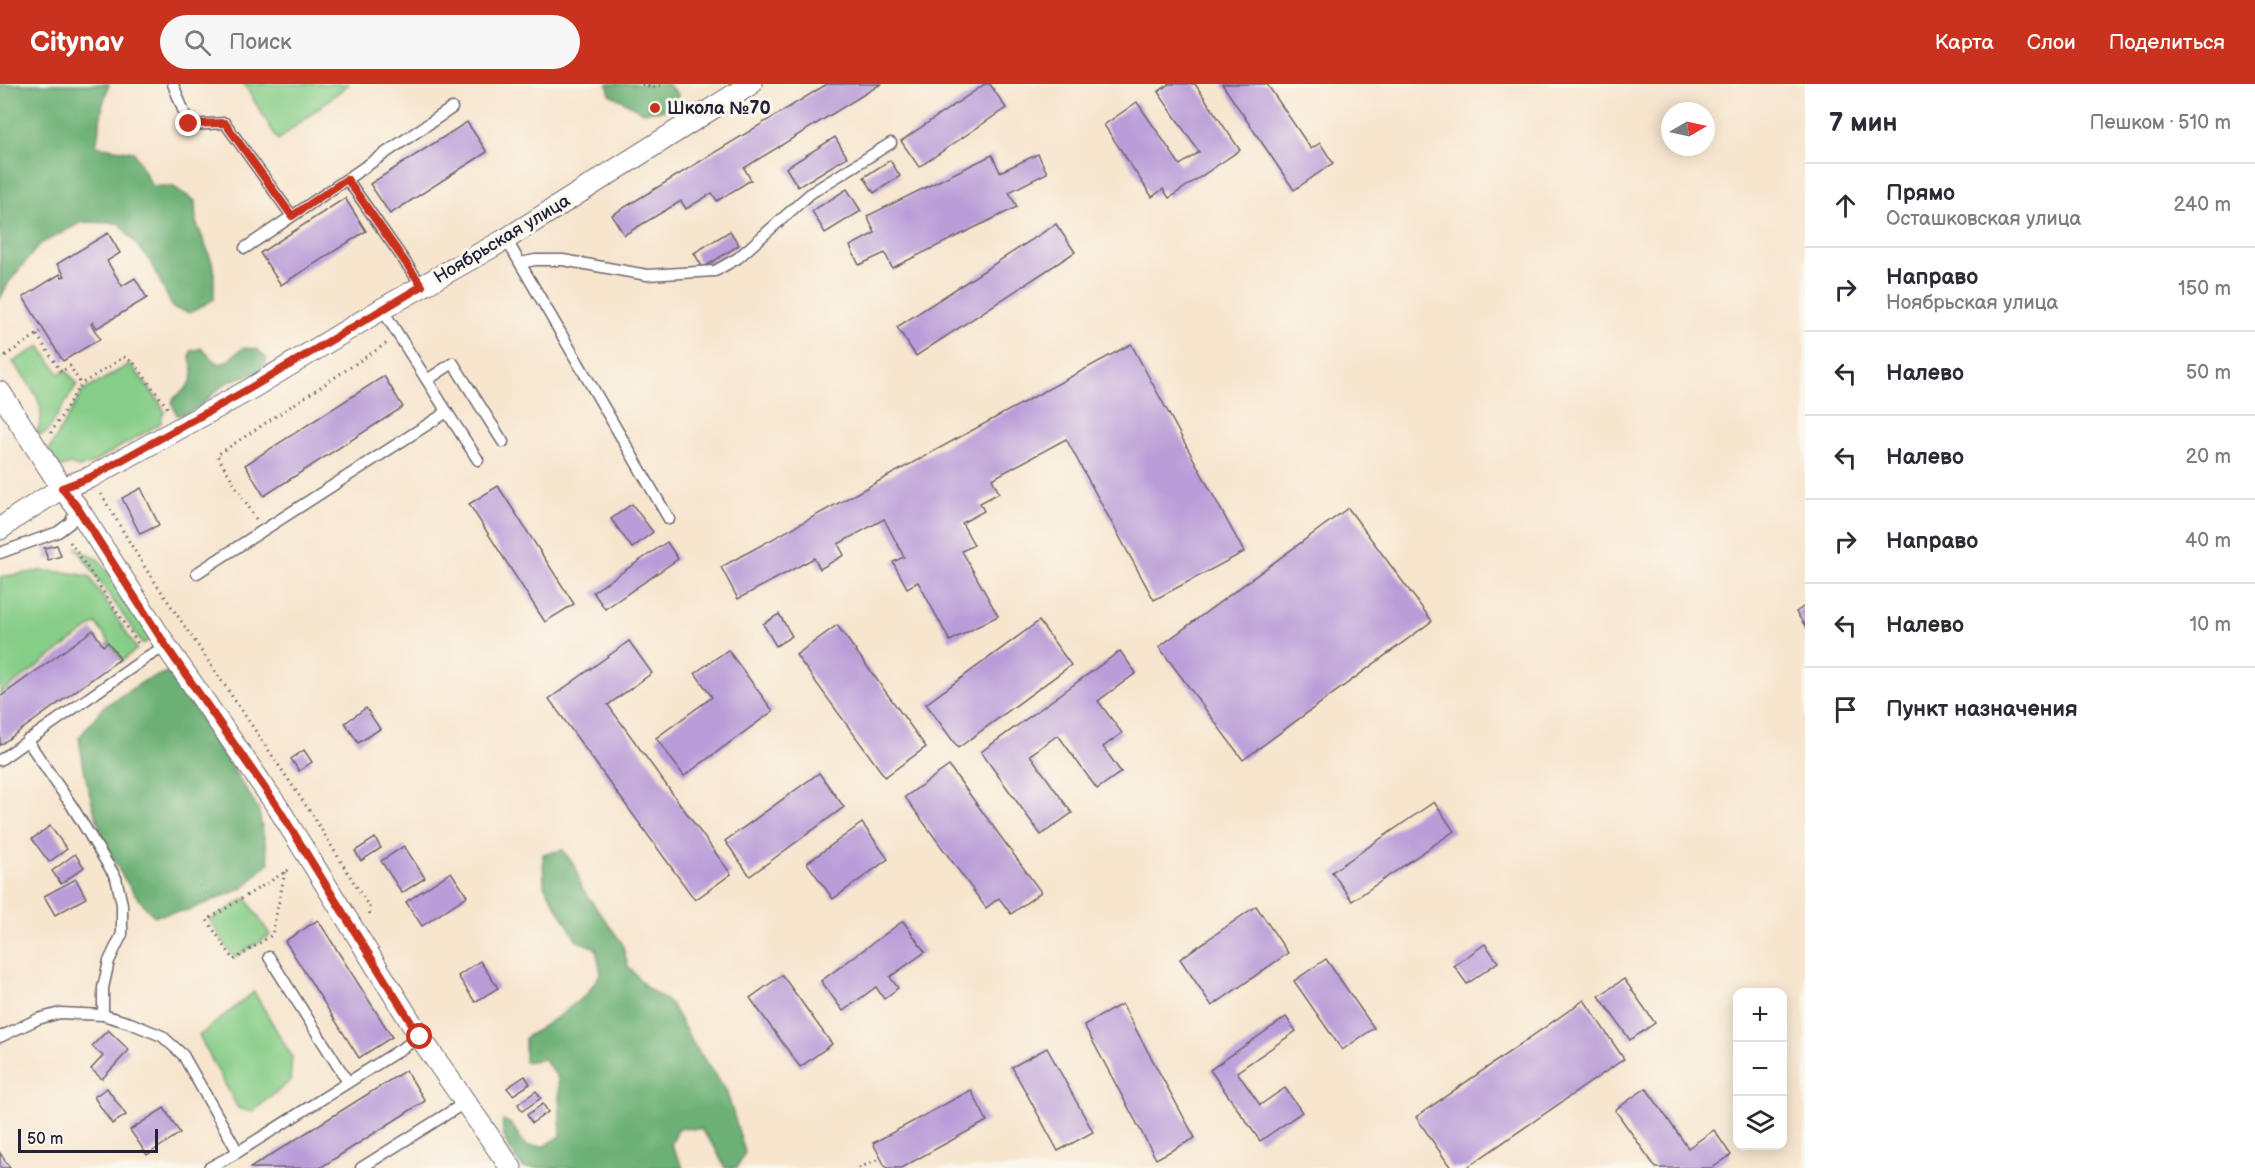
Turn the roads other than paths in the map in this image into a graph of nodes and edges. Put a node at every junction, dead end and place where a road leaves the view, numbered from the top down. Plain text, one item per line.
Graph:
1 (173, 84) edge
2 (751, 84) edge
3 (452, 108) dead end
4 (891, 143) dead end
5 (347, 179) junction
6 (292, 216) junction
7 (506, 239) junction
8 (245, 248) dead end
9 (520, 263) junction
10 (422, 286) junction
11 (382, 309) junction
12 (427, 380) junction
13 (0, 392) edge
14 (447, 412) junction
15 (503, 442) dead end
16 (478, 460) dead end
17 (62, 488) junction
18 (77, 507) junction
19 (669, 519) dead end
20 (0, 529) edge
21 (0, 553) edge
22 (197, 573) dead end
23 (166, 646) junction
24 (27, 741) junction
25 (0, 760) edge
26 (269, 957) dead end
27 (103, 1015) junction
28 (0, 1037) edge
29 (420, 1037) junction
30 (348, 1082) junction
31 (466, 1102) junction
32 (238, 1152) junction
33 (210, 1168) edge
34 (361, 1168) edge
35 (511, 1168) edge

1 - 6 lane
2 - 7 street, Ноябрьская улица
3 - 5 lane
4 - 9 lane
5 - 6 lane
5 - 10 lane
6 - 8 lane
7 - 9 lane
7 - 10 street, Ноябрьская улица
9 - 19 lane
10 - 11 street, Ноябрьская улица
11 - 12 lane
11 - 17 street, Ноябрьская улица
12 - 14 lane
12 - 15 lane
13 - 17 street
14 - 16 lane
14 - 22 lane
17 - 18 street
17 - 20 street, Ноябрьская улица
18 - 21 lane
18 - 23 street
23 - 24 lane
23 - 29 street
24 - 25 lane
24 - 27 lane
26 - 30 lane
27 - 28 lane
27 - 32 lane
29 - 30 lane
29 - 31 street
30 - 32 lane
31 - 34 lane
31 - 35 street
32 - 33 lane

